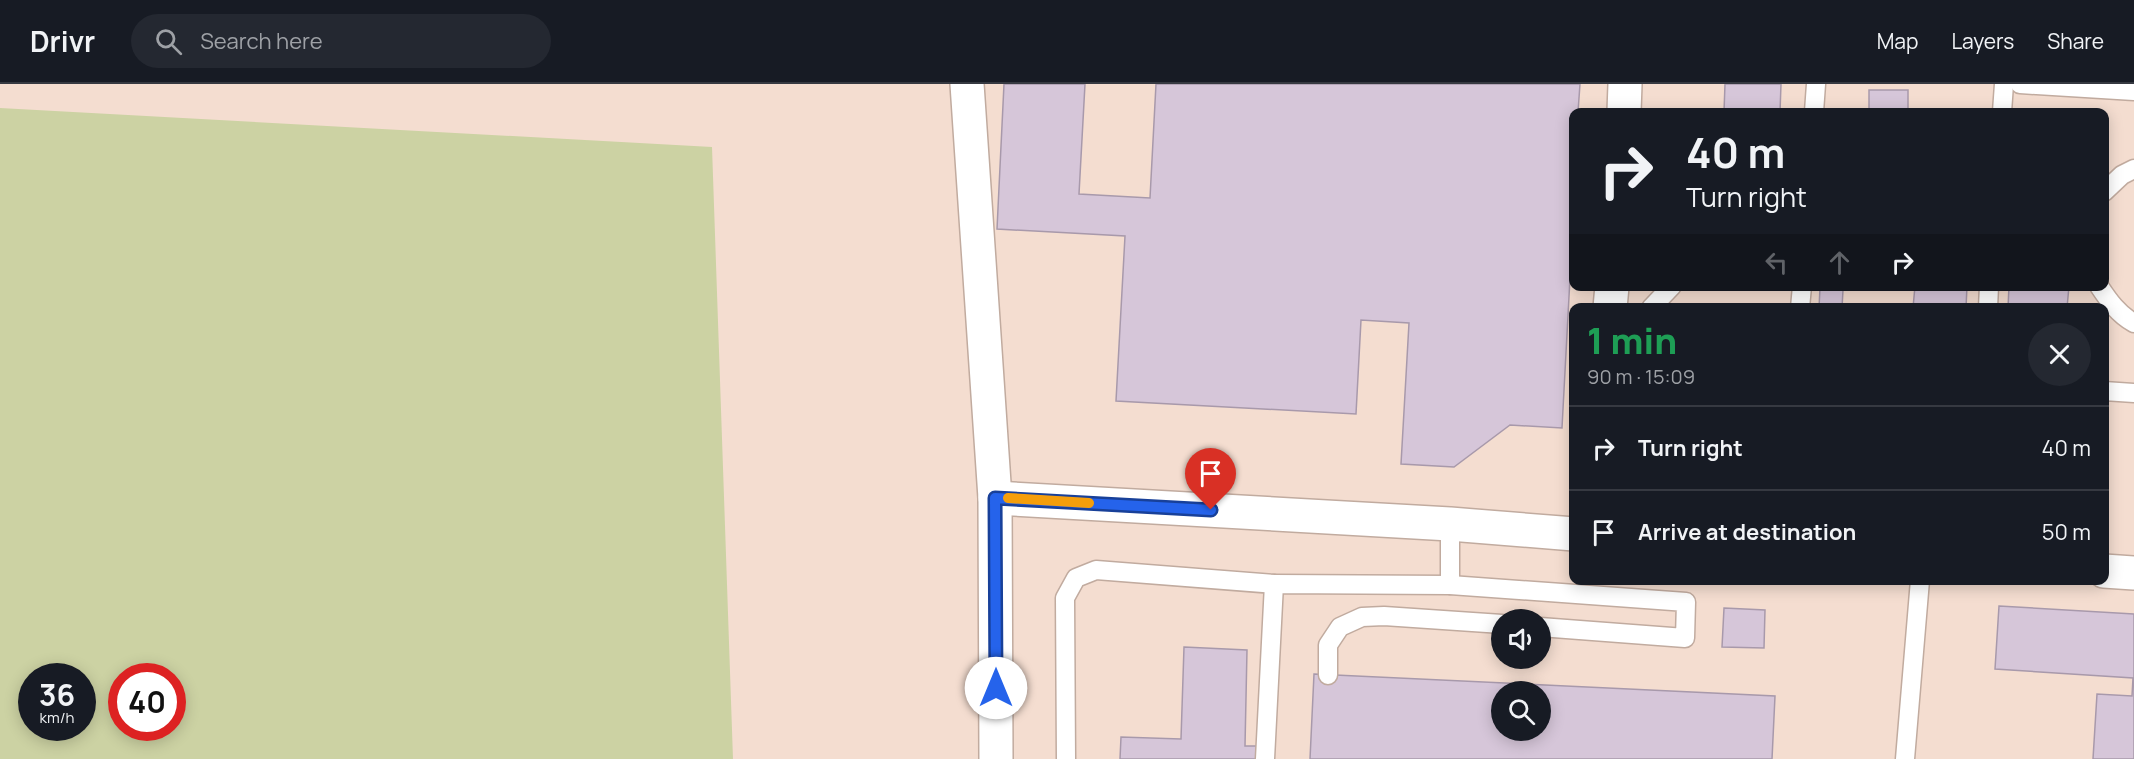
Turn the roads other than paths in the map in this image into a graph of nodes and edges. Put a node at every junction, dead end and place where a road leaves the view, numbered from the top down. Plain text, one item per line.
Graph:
1 (967, 84) edge
2 (1816, 84) edge
3 (2004, 84) edge
4 (2020, 84) edge
5 (2134, 91) edge
6 (1814, 108) edge
7 (2002, 108) edge
8 (2134, 169) edge
9 (2109, 187) edge
10 (1667, 291) edge
11 (2102, 291) edge
12 (1656, 303) edge
13 (2134, 323) edge
14 (2109, 391) edge
15 (2134, 393) edge
16 (995, 498) junction
17 (1450, 524) junction
18 (1569, 534) edge
19 (2109, 571) edge
20 (2134, 573) edge
21 (1274, 585) junction
22 (1450, 585) junction
23 (1920, 585) edge
24 (1491, 623) edge
25 (1551, 628) edge
26 (1328, 675) dead end
27 (996, 759) edge
28 (1066, 759) edge
29 (1265, 759) edge
30 (1905, 759) edge

1 - 16 street
2 - 6 lane
3 - 7 lane
4 - 5 lane
8 - 9 lane
10 - 12 lane
11 - 13 lane
14 - 15 lane
16 - 17 street
16 - 27 street
17 - 18 street
17 - 22 lane
19 - 20 street
21 - 22 lane
21 - 28 lane
21 - 29 lane
22 - 25 lane
23 - 30 lane
24 - 26 lane

